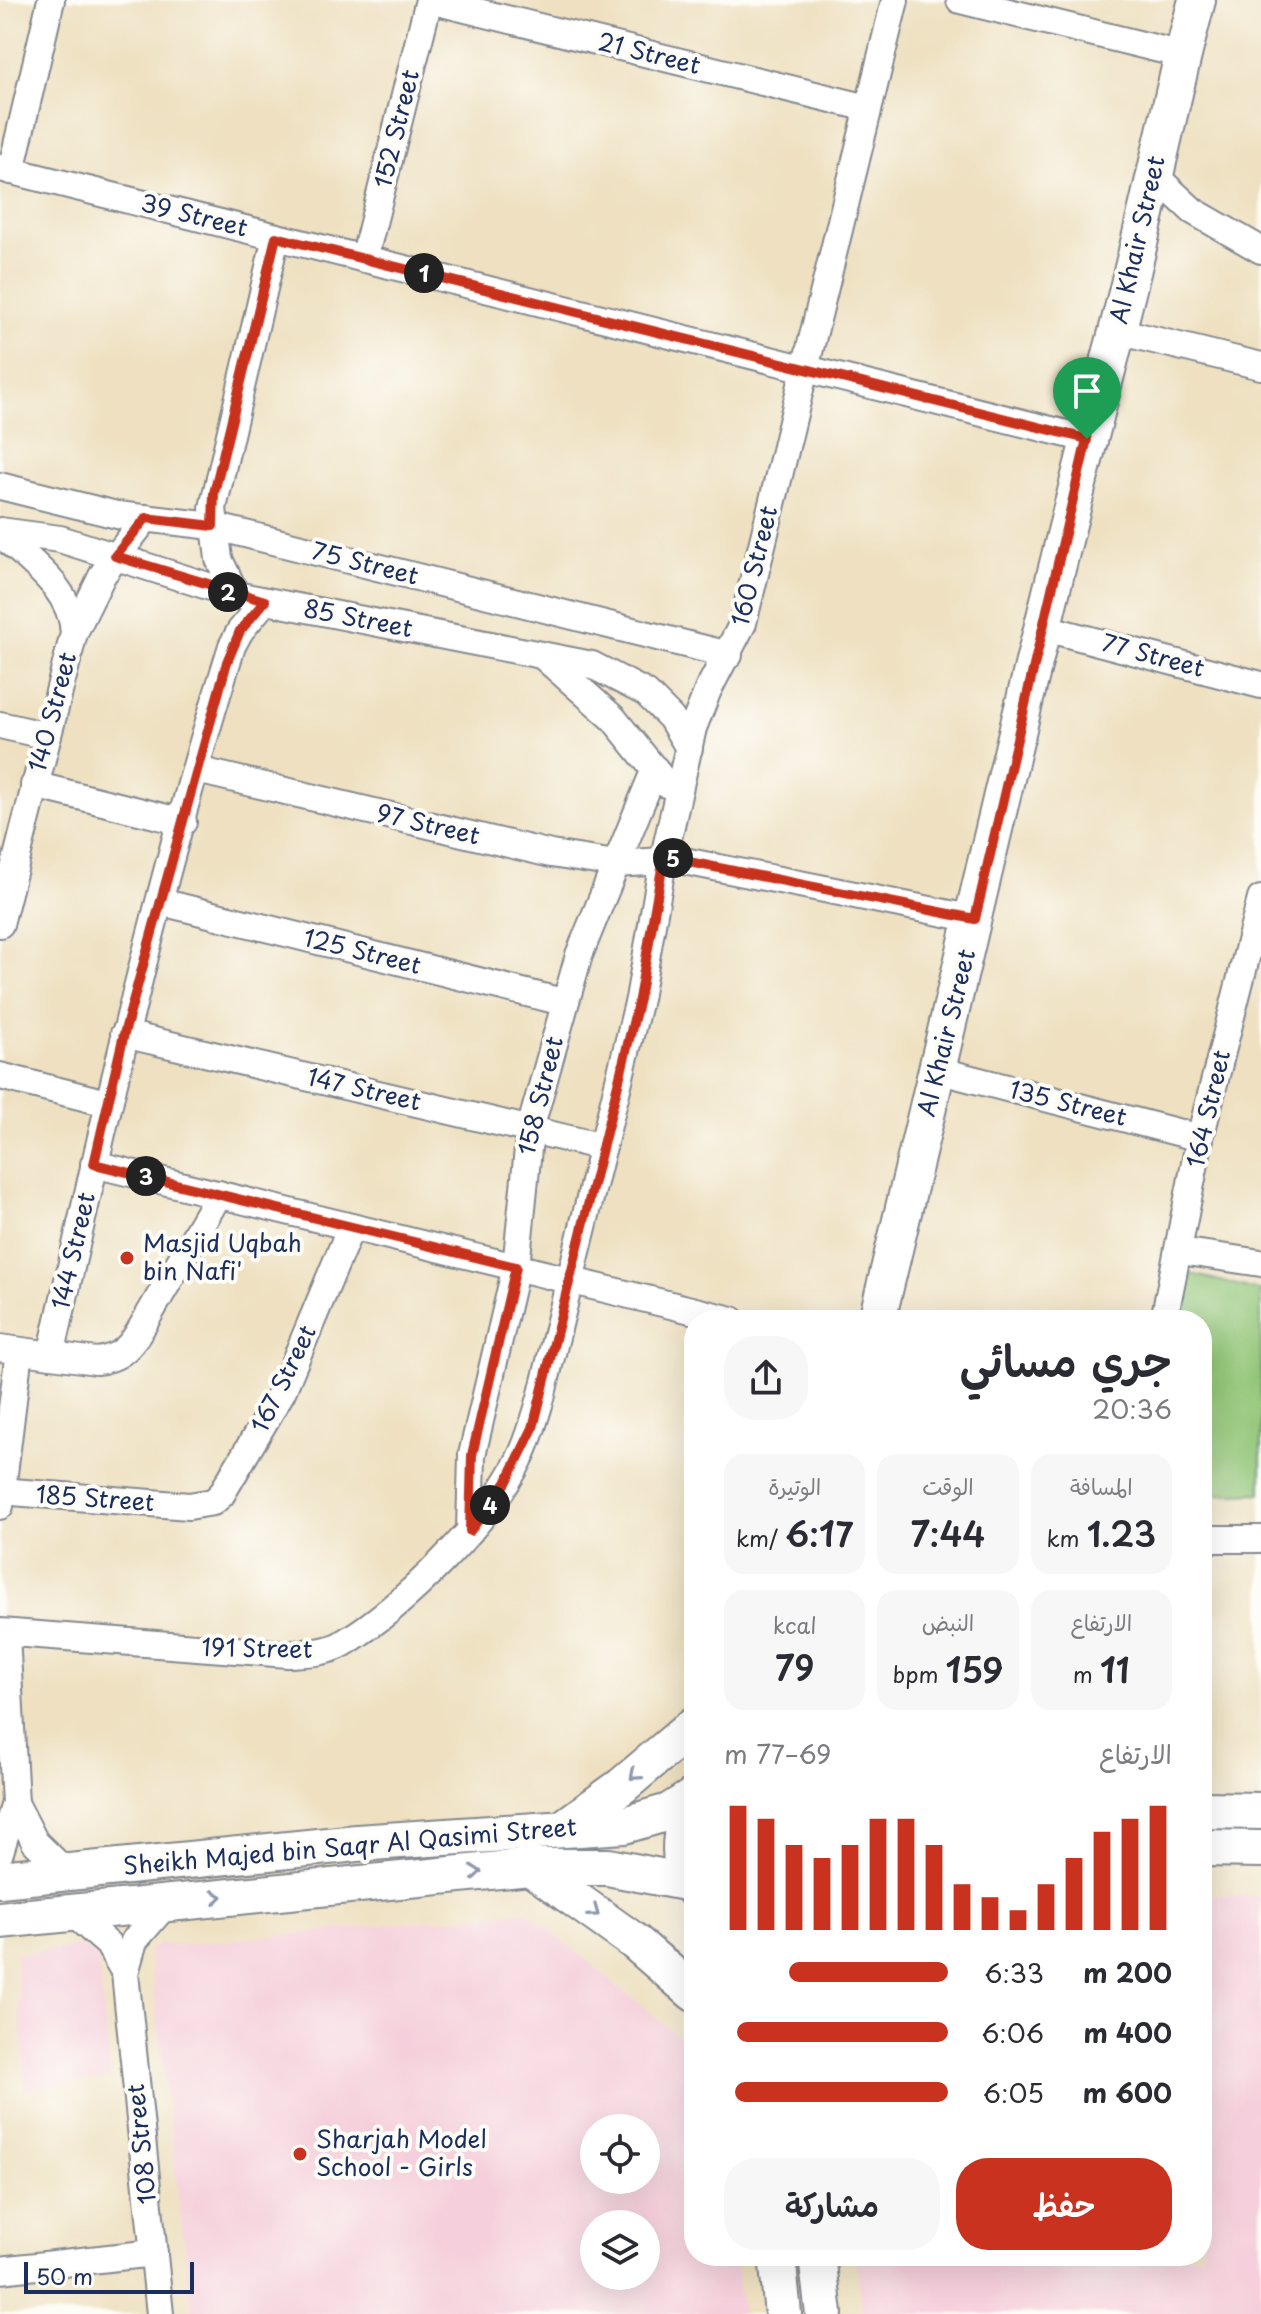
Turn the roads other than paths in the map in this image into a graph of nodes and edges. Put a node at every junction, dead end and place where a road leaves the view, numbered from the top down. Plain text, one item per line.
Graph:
1 (51, 0) edge
2 (429, 0) edge
3 (895, 0) edge
4 (960, 0) edge
5 (1197, 0) edge
6 (512, 10) edge
7 (1183, 55) junction
8 (868, 108) junction
9 (6, 169) edge
10 (1154, 175) junction
11 (276, 237) junction
12 (1261, 250) edge
13 (364, 259) junction
14 (1117, 331) junction
15 (1261, 366) edge
16 (804, 368) junction
17 (1087, 439) junction
18 (0, 486) edge
19 (146, 518) junction
20 (213, 526) junction
21 (0, 532) edge
22 (115, 556) junction
23 (236, 595) junction
24 (265, 601) junction
25 (604, 624) junction
26 (1045, 628) junction
27 (74, 633) junction
28 (538, 653) junction
29 (729, 655) junction
30 (592, 665) junction
31 (1261, 685) edge
32 (0, 725) edge
33 (48, 736) junction
34 (689, 748) junction
35 (655, 769) junction
36 (197, 770) junction
37 (34, 785) junction
38 (677, 802) junction
39 (183, 822) junction
40 (663, 859) junction
41 (6, 861) edge
42 (616, 864) junction
43 (1261, 899) edge
44 (161, 902) junction
45 (975, 919) junction
46 (0, 924) edge
47 (1258, 929) edge
48 (563, 1002) junction
49 (124, 1034) junction
50 (937, 1070) junction
51 (0, 1076) edge
52 (107, 1103) junction
53 (530, 1129) junction
54 (1200, 1138) junction
55 (603, 1147) junction
56 (94, 1164) junction
57 (219, 1194) junction
58 (351, 1227) junction
59 (1180, 1251) junction
60 (1261, 1263) edge
61 (516, 1267) junction
62 (570, 1278) junction
63 (693, 1310) edge
64 (879, 1310) edge
65 (1166, 1310) edge
66 (10, 1349) edge
67 (51, 1355) junction
68 (0, 1492) edge
69 (0, 1506) edge
70 (189, 1506) joint
71 (470, 1531) junction
72 (1212, 1539) edge
73 (1261, 1539) edge
74 (3, 1633) edge
75 (684, 1733) edge
76 (684, 1801) edge
77 (15, 1803) junction
78 (1212, 1810) edge
79 (1261, 1811) edge
80 (684, 1822) edge
81 (565, 1827) junction
82 (1212, 1848) edge
83 (1261, 1849) edge
84 (0, 1852) edge
85 (684, 1866) edge
86 (530, 1867) junction
87 (66, 1872) junction
88 (0, 1879) edge
89 (684, 1884) edge
90 (167, 1903) junction
91 (71, 1912) junction
92 (0, 1920) edge
93 (125, 1973) junction
94 (684, 1984) edge
95 (154, 2253) junction
96 (778, 2266) edge
97 (818, 2266) edge
98 (0, 2270) edge
99 (160, 2314) edge
100 (783, 2314) edge
101 (824, 2314) edge

1 - 9 street
2 - 6 street, 21 Street
2 - 13 street, 152 Street
3 - 8 street, 160 Street
4 - 7 street
5 - 7 street, Al Khair Street
6 - 8 street, 21 Street
7 - 10 street, Al Khair Street
8 - 16 street, 160 Street
9 - 11 street, 39 Street
10 - 12 street
10 - 14 street, Al Khair Street
11 - 13 street, 39 Street
11 - 20 street
13 - 16 street, 39 Street
14 - 15 street
14 - 17 street, Al Khair Street
16 - 17 street, 39 Street
16 - 29 street, 160 Street
17 - 26 street, Al Khair Street
18 - 19 street, 75 Street
19 - 20 street, 75 Street
19 - 22 street, 140 Street
20 - 23 street
20 - 25 street, 75 Street
21 - 22 street, 85 Street
21 - 27 street
22 - 23 street, 85 Street
22 - 27 street, 140 Street
23 - 24 street, 85 Street
24 - 28 street, 85 Street
24 - 36 street, 144 Street
25 - 29 street, 75 Street
25 - 30 street
26 - 31 street, 77 Street
26 - 45 street, Al Khair Street
27 - 33 street, 140 Street
28 - 30 street, 85 Street
28 - 35 street
29 - 34 street, 160 Street
30 - 34 street, 85 Street
32 - 33 street
33 - 37 street, 140 Street
34 - 38 street, 160 Street
35 - 38 street
35 - 42 street, 158 Street
36 - 39 street, 144 Street
36 - 42 street, 97 Street
37 - 39 street
37 - 41 street, 140 Street
38 - 40 street, 160 Street
39 - 44 street, 144 Street
40 - 42 street, 97 Street
40 - 45 street, 97 Street
40 - 55 street, 160 Street
41 - 46 street, 140 Street
42 - 48 street, 158 Street
43 - 47 street, 164 Street
44 - 48 street, 125 Street
44 - 49 street, 144 Street
45 - 50 street, Al Khair Street
47 - 54 street, 164 Street
48 - 53 street, 158 Street
49 - 52 street, 144 Street
49 - 53 street, 147 Street
50 - 54 street, 135 Street
50 - 64 street, Al Khair Street
51 - 52 street
52 - 56 street, 144 Street
53 - 55 street, 147 Street
53 - 61 street, 158 Street
54 - 59 street, 164 Street
55 - 62 street, 160 Street
56 - 57 street
56 - 67 street, 144 Street
57 - 58 street
57 - 67 street
58 - 61 street
58 - 70 street, 167 Street
59 - 60 street
59 - 65 street, 164 Street
61 - 62 street
61 - 71 street, 158 Street
62 - 63 street
62 - 71 street, 160 Street
66 - 67 street
66 - 68 street
68 - 69 street
68 - 70 street, 185 Street
71 - 74 street, 191 Street
72 - 73 street
74 - 77 street
75 -> 81 street
76 - 81 street, Sheikh Majed bin Saqr Al Qasimi Street
77 - 84 street
77 - 87 street
78 - 79 street
80 - 85 street
81 - 87 street, Sheikh Majed bin Saqr Al Qasimi Street
82 - 83 street
86 - 89 street, Sheikh Majed bin Saqr Al Qasimi Street
90 -> 86 street, Sheikh Majed bin Saqr Al Qasimi Street
86 -> 94 street
87 - 88 street, Sheikh Majed bin Saqr Al Qasimi Street
90 - 91 street, Sheikh Majed bin Saqr Al Qasimi Street
90 - 93 street, 108 Street
91 - 92 street, Sheikh Majed bin Saqr Al Qasimi Street
91 - 93 street, 108 Street
93 - 95 street, 108 Street
95 - 98 street
95 - 99 street, 108 Street
96 - 100 street
97 - 101 street

